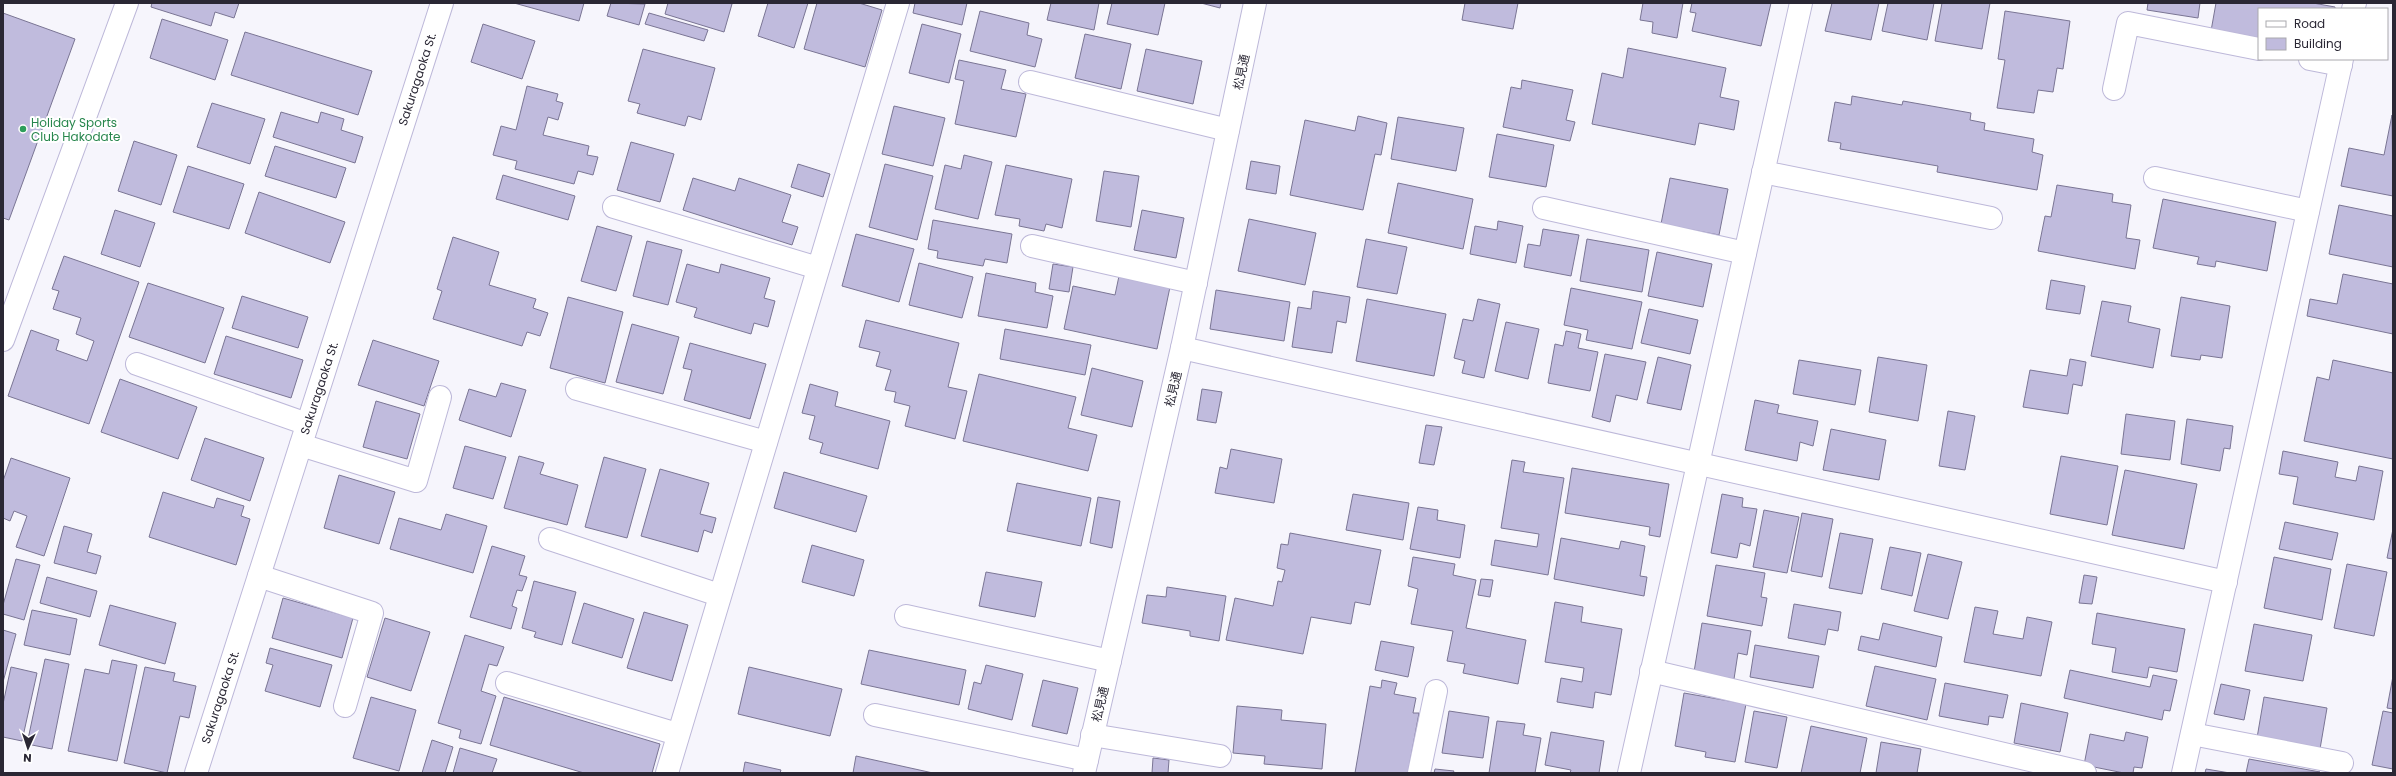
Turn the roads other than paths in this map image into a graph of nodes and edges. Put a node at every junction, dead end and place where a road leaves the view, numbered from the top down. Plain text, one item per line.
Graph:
1 (442, 3) edge
2 (898, 3) edge
3 (1255, 3) edge
4 (1801, 3) edge
5 (123, 4) edge
6 (2258, 49) edge
7 (2321, 60) edge
8 (2342, 62) edge
9 (1030, 82) dead end
10 (2114, 89) dead end
11 (1228, 130) junction
12 (1763, 172) junction
13 (2155, 178) dead end
14 (614, 207) dead end
15 (1544, 208) dead end
16 (2308, 211) junction
17 (1991, 218) dead end
18 (1032, 246) dead end
19 (1745, 253) junction
20 (818, 268) junction
21 (1196, 283) junction
22 (3, 340) edge
23 (1182, 348) junction
24 (137, 364) dead end
25 (577, 389) dead end
26 (440, 398) dead end
27 (307, 424) junction
28 (766, 442) junction
29 (301, 445) junction
30 (1698, 462) junction
31 (550, 539) dead end
32 (259, 576) junction
33 (2226, 582) junction
34 (719, 595) junction
35 (906, 616) dead end
36 (1110, 660) junction
37 (1652, 671) junction
38 (507, 683) dead end
39 (1436, 691) dead end
40 (345, 706) dead end
41 (875, 715) dead end
42 (677, 734) junction
43 (2192, 734) junction
44 (1092, 735) junction
45 (1220, 756) dead end
46 (2342, 763) dead end
47 (1085, 767) edge
48 (196, 773) edge
49 (667, 773) edge
50 (1419, 773) edge
51 (1629, 773) edge
52 (2085, 773) edge
53 (2183, 773) edge

1 - 27 street, Sakuragaoka St.
2 - 20 street
3 - 11 street, 松見通
4 - 12 street
5 - 22 street
6 - 10 street
7 - 8 street
8 - 16 street
9 - 11 street
11 - 21 street, 松見通
12 - 17 street
12 - 19 street
13 - 16 street
14 - 20 street
15 - 19 street
16 - 33 street
18 - 21 street
19 - 30 street
20 - 28 street
21 - 23 street, 松見通
23 - 30 street
23 - 36 street, 松見通
24 - 27 street
25 - 28 street
26 - 29 street
27 - 29 street, Sakuragaoka St.
28 - 34 street
29 - 32 street, Sakuragaoka St.
30 - 33 street
30 - 37 street
31 - 34 street
32 - 40 street
32 - 48 street, Sakuragaoka St.
33 - 43 street
34 - 42 street
35 - 36 street
36 - 44 street, 松見通
37 - 51 street
37 - 52 street
38 - 42 street
39 - 50 street
41 - 47 street
42 - 49 street
43 - 46 street
43 - 53 street
44 - 45 street
44 - 47 street, 松見通

